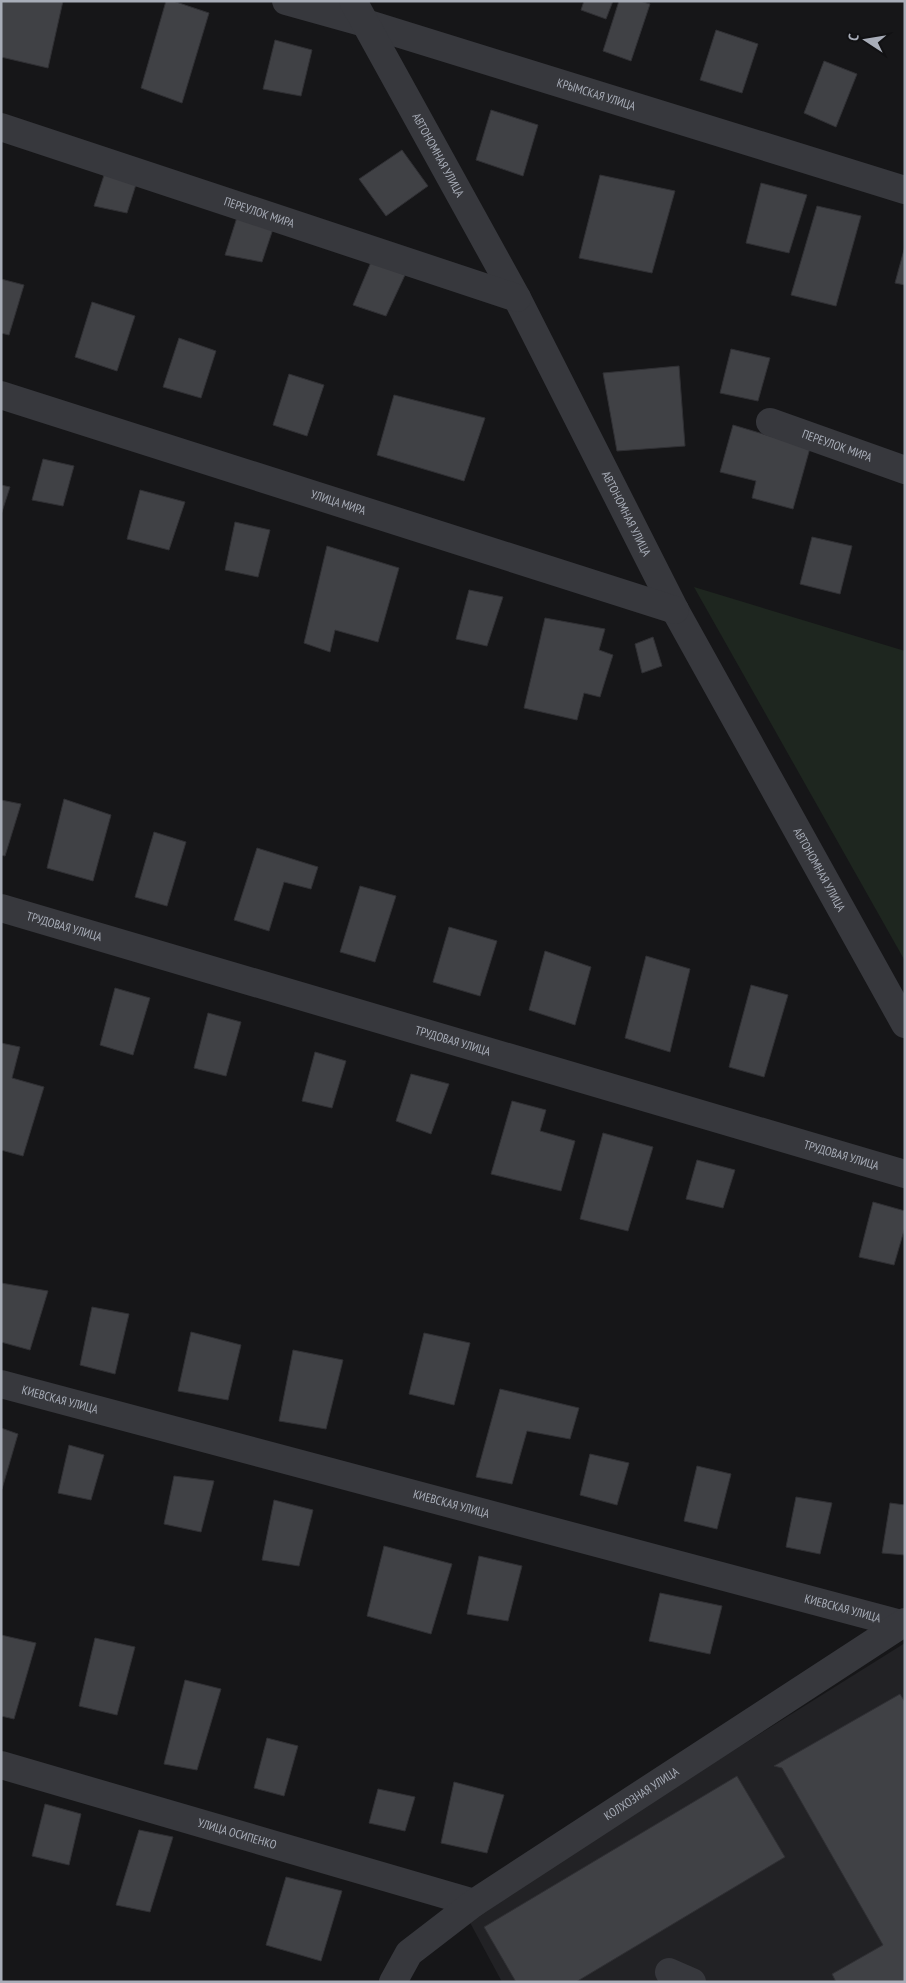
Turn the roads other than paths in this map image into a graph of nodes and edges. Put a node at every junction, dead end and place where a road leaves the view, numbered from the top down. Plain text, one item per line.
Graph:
1 (286, 1) edge
2 (359, 12) edge
3 (1, 127) edge
4 (905, 190) edge
5 (517, 298) junction
6 (1, 394) edge
7 (770, 422) dead end
8 (905, 470) edge
9 (675, 610) junction
10 (1, 908) edge
11 (905, 1024) edge
12 (905, 1174) edge
13 (1, 1384) edge
14 (903, 1623) edge
15 (1, 1765) edge
16 (474, 1903) junction
17 (393, 1982) edge

1 - 2 street, КРЫМСКАЯ УЛИЦА
2 - 4 street, КРЫМСКАЯ УЛИЦА
2 - 5 street, АВТОНОМНАЯ УЛИЦА
3 - 5 street, ПЕРЕУЛОК МИРА
5 - 9 street, АВТОНОМНАЯ УЛИЦА
6 - 9 street, УЛИЦА МИРА
7 - 8 street, ПЕРЕУЛОК МИРА
9 - 11 street, АВТОНОМНАЯ УЛИЦА
10 - 12 street, ТРУДОВАЯ УЛИЦА
13 - 14 street, КИЕВСКАЯ УЛИЦА
14 - 16 street, КОЛХОЗНАЯ УЛИЦА
15 - 16 street, УЛИЦА ОСИПЕНКО
16 - 17 street, КОЛХОЗНАЯ УЛИЦА

